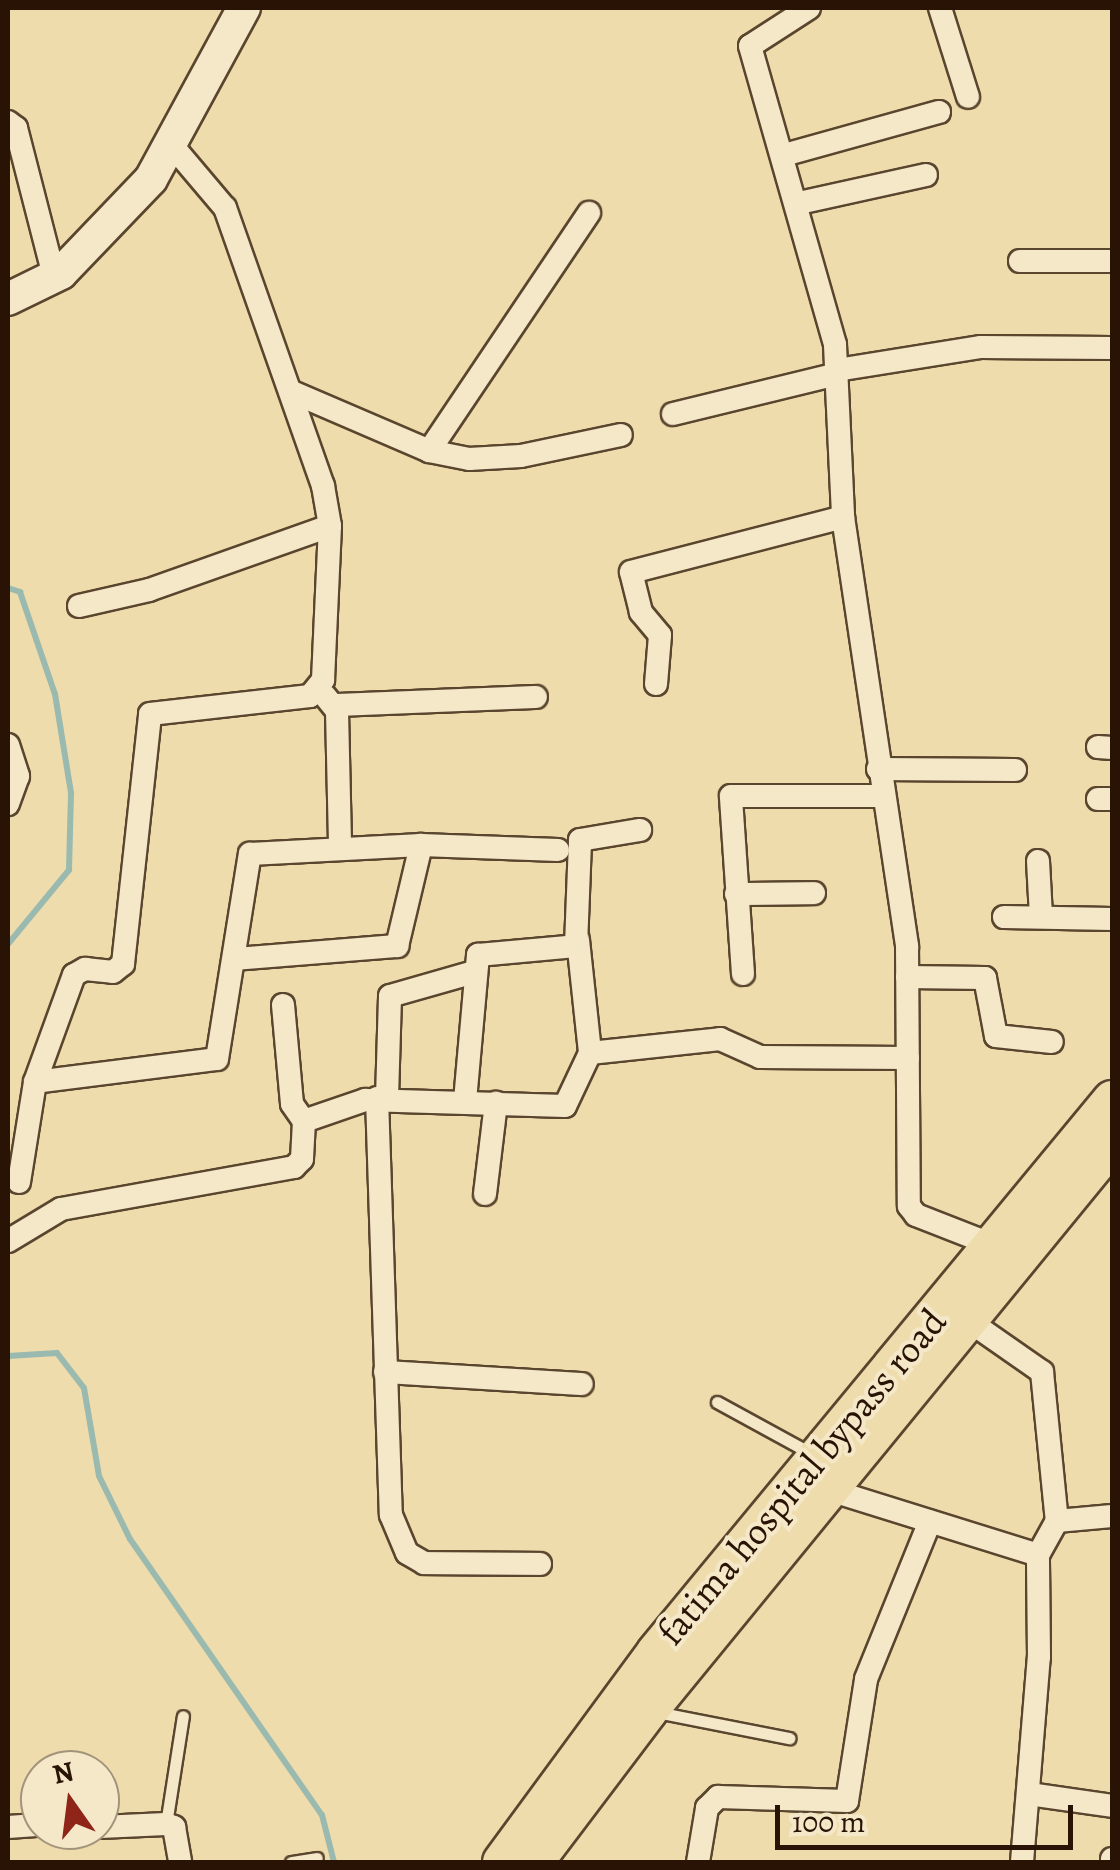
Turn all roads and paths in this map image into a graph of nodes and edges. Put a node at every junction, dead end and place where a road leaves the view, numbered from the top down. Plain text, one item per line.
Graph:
1 (244, 8) edge
2 (809, 8) edge
3 (940, 8) edge
4 (968, 96) dead end
5 (939, 112) dead end
6 (8, 122) edge
7 (170, 143) junction
8 (784, 154) junction
9 (926, 175) dead end
10 (799, 203) junction
11 (589, 213) dead end
12 (1020, 261) dead end
13 (1112, 261) edge
14 (54, 276) junction
15 (8, 299) edge
16 (1112, 348) edge
17 (837, 372) junction
18 (290, 392) junction
19 (673, 414) dead end
20 (621, 434) dead end
21 (428, 450) junction
22 (843, 517) junction
23 (330, 526) junction
24 (79, 606) dead end
25 (656, 684) dead end
26 (536, 697) dead end
27 (327, 698) junction
28 (8, 746) edge
29 (878, 769) junction
30 (1015, 770) dead end
31 (882, 796) junction
32 (8, 804) edge
33 (640, 830) dead end
34 (421, 844) junction
35 (340, 848) junction
36 (558, 850) dead end
37 (1038, 861) dead end
38 (814, 893) dead end
39 (736, 894) junction
40 (1004, 917) dead end
41 (1040, 917) junction
42 (1112, 919) edge
43 (578, 940) junction
44 (235, 959) junction
45 (474, 972) junction
46 (744, 974) dead end
47 (907, 977) junction
48 (283, 1006) dead end
49 (1052, 1042) dead end
50 (590, 1053) junction
51 (908, 1058) junction
52 (35, 1082) junction
53 (382, 1098) junction
54 (1112, 1100) edge
55 (465, 1101) junction
56 (496, 1103) junction
57 (304, 1121) junction
58 (1112, 1144) edge
59 (19, 1182) dead end
60 (486, 1194) dead end
61 (1048, 1200) junction
62 (8, 1241) edge
63 (993, 1245) junction
64 (969, 1321) junction
65 (384, 1372) junction
66 (582, 1384) dead end
67 (717, 1402) dead end
68 (827, 1475) junction
69 (1112, 1516) edge
70 (930, 1521) junction
71 (1056, 1521) junction
72 (1038, 1555) junction
73 (540, 1564) dead end
74 (648, 1711) junction
75 (183, 1716) dead end
76 (790, 1738) dead end
77 (1029, 1794) junction
78 (1112, 1806) edge
79 (166, 1824) junction
80 (120, 1825) edge
81 (317, 1858) dead end
82 (180, 1862) edge
83 (291, 1862) edge
84 (502, 1862) edge
85 (534, 1862) edge
86 (698, 1862) edge
87 (1022, 1862) edge

1 - 7 main road
2 - 8 street
3 - 4 street
5 - 8 street
6 - 14 street
7 - 14 main road
7 - 18 street
8 - 10 street
9 - 10 street
10 - 17 street
11 - 21 street
12 - 13 street
14 - 15 main road
16 - 17 street
17 - 19 street
17 - 22 street
18 - 21 street
18 - 23 street
20 - 21 street
22 - 25 street
22 - 29 street
23 - 24 street
23 - 27 street
26 - 27 street
27 - 35 street
27 - 52 street
28 - 32 street
29 - 30 street
29 - 31 street
31 - 39 street
31 - 47 street
33 - 43 street
34 - 35 street
34 - 36 street
34 - 44 street
35 - 44 street
37 - 41 street
38 - 39 street
39 - 46 street
40 - 41 street
41 - 42 street
43 - 45 street
43 - 50 street
44 - 52 street
45 - 53 street
45 - 55 street
47 - 49 street
47 - 51 street
48 - 57 street
50 - 51 street
50 - 56 street
51 - 63 street
52 - 59 street
53 - 55 street
53 - 57 street
53 - 65 street
54 - 61 highway, fatima hospital bypass road
55 - 56 street
56 - 60 street
57 - 62 street
58 - 61 highway, fatima hospital bypass road
61 - 63 highway, fatima hospital bypass road
61 - 64 highway, fatima hospital bypass road
63 - 68 highway, fatima hospital bypass road
64 - 68 highway, fatima hospital bypass road
64 - 71 street
65 - 66 street
65 - 73 street
67 - 68 lane
68 - 70 street
68 - 74 highway, fatima hospital bypass road
68 - 84 highway, fatima hospital bypass road
69 - 71 street
70 - 72 street
70 - 86 street
71 - 72 street
72 - 77 street
74 - 76 lane
74 - 85 highway, fatima hospital bypass road
75 - 79 lane
77 - 78 street
77 - 87 street
79 - 80 street
79 - 82 street
81 - 83 lane

